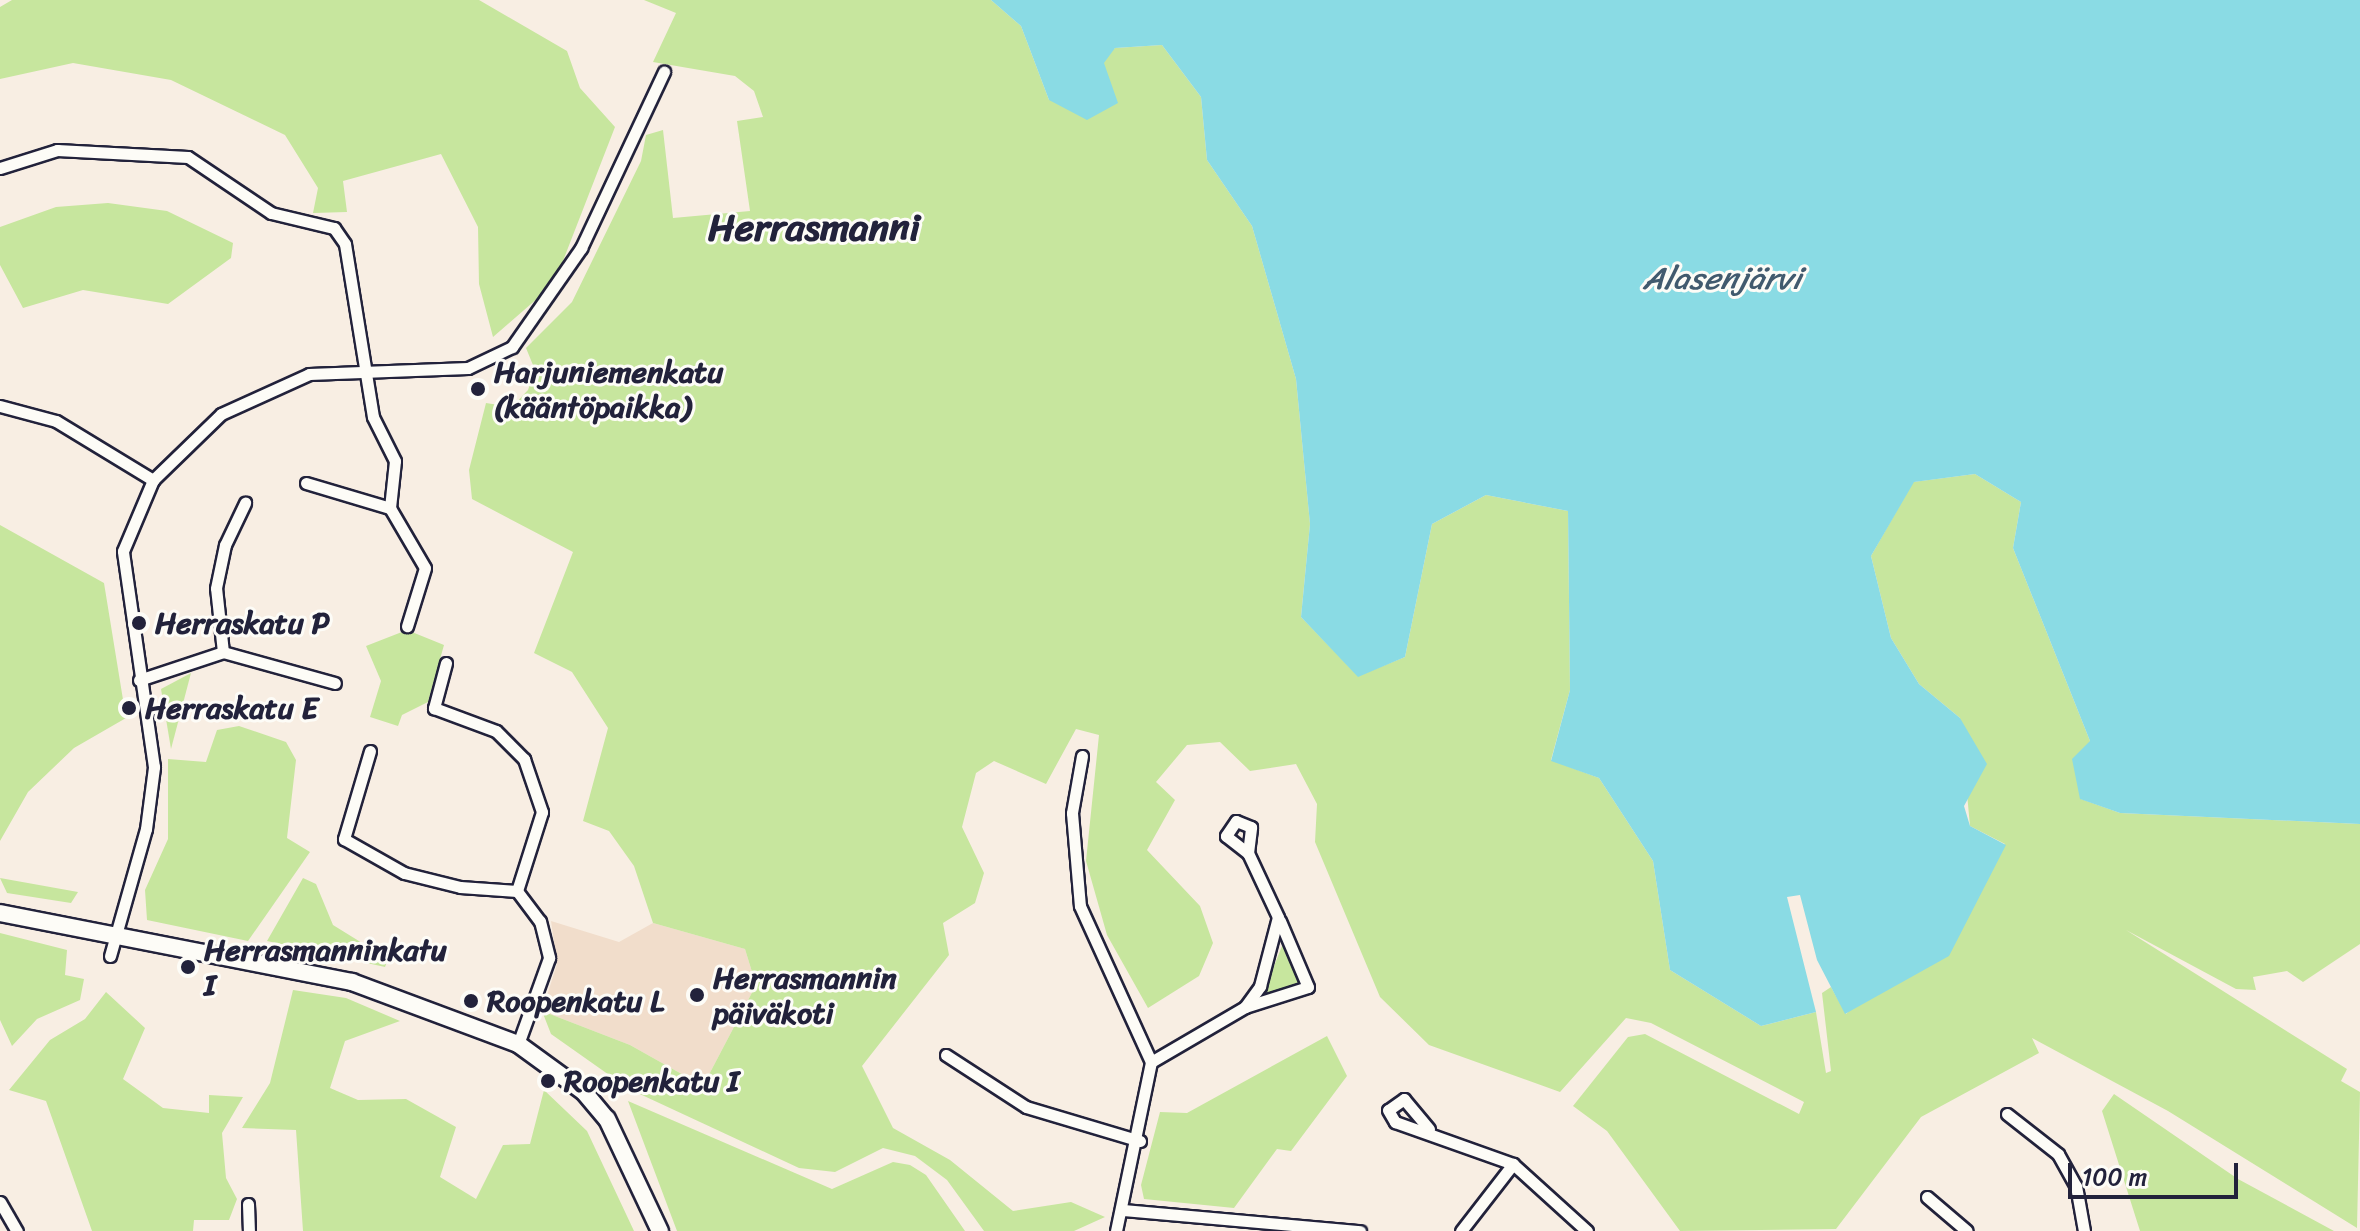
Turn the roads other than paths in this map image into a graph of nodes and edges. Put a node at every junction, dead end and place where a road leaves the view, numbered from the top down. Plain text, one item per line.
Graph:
1 (664, 72) dead end
2 (0, 168) edge
3 (369, 370) junction
4 (0, 406) edge
5 (153, 480) junction
6 (306, 483) dead end
7 (245, 503) dead end
8 (390, 508) junction
9 (407, 626) dead end
10 (223, 652) junction
11 (446, 663) dead end
12 (139, 680) junction
13 (335, 683) dead end
14 (370, 751) dead end
15 (1082, 756) dead end
16 (1248, 853) dead end
17 (517, 891) junction
18 (0, 913) edge
19 (1278, 917) junction
20 (117, 936) junction
21 (110, 956) dead end
22 (1245, 1007) junction
23 (518, 1044) junction
24 (946, 1055) dead end
25 (1151, 1062) junction
26 (2007, 1114) dead end
27 (1429, 1129) dead end
28 (1140, 1141) junction
29 (1513, 1164) junction
30 (1927, 1197) dead end
31 (0, 1202) edge
32 (248, 1204) dead end
33 (1123, 1210) junction
34 (17, 1231) edge
35 (249, 1231) edge
36 (660, 1231) edge
37 (1116, 1231) edge
38 (1360, 1231) edge
39 (1461, 1231) edge
40 (1587, 1231) edge
41 (1967, 1231) edge
42 (2084, 1231) edge

1 - 3 street
2 - 3 street
3 - 5 street
3 - 8 street
4 - 5 street
5 - 12 street
6 - 8 street
7 - 10 street
8 - 9 street
10 - 12 street
10 - 13 street
11 - 17 street
12 - 20 street
14 - 17 street
15 - 25 street
16 - 19 street
17 - 23 street
18 - 20 street
19 - 22 street
19 - 22 street
20 - 21 street
20 - 23 street
22 - 25 street
23 - 36 street
24 - 28 street
25 - 28 street
26 - 42 street
27 - 29 street
28 - 33 street
29 - 39 street
29 - 40 street
30 - 41 street
31 - 34 street
32 - 35 street
33 - 37 street
33 - 38 street

